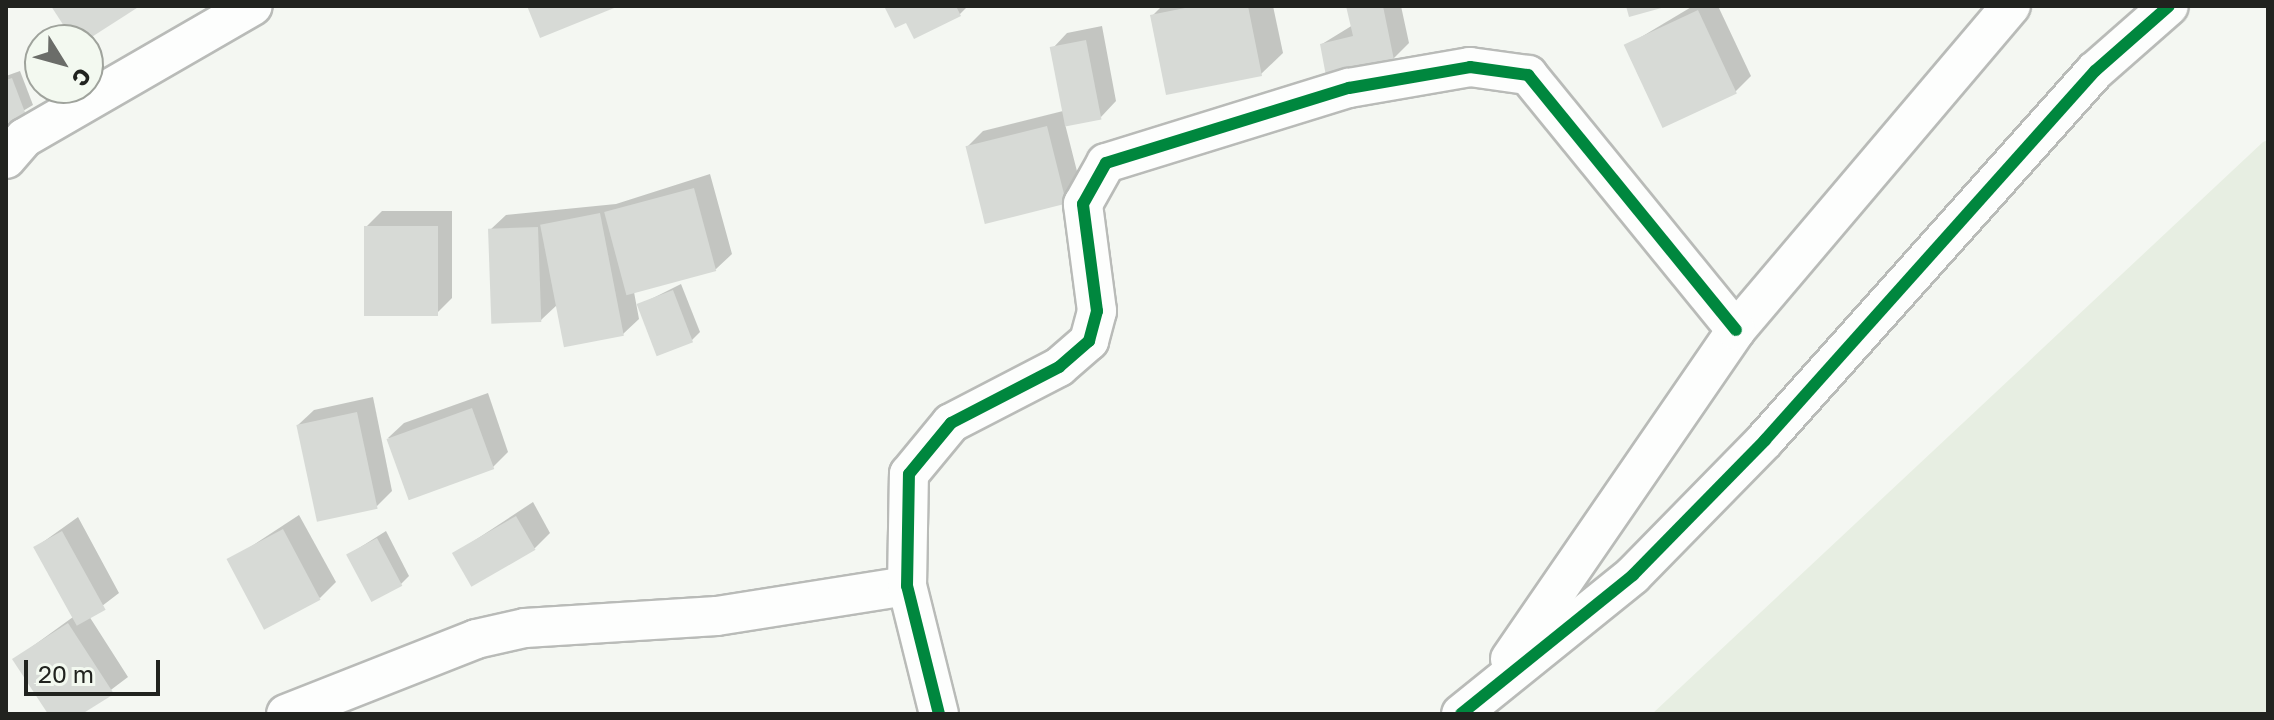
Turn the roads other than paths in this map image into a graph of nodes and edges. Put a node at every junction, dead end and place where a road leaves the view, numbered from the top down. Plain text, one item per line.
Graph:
1 (253, 6) edge
2 (2169, 6) edge
3 (2006, 8) edge
4 (6, 159) edge
5 (1736, 330) junction
6 (907, 586) junction
7 (1491, 689) junction
8 (286, 714) edge
9 (939, 714) edge
10 (1461, 714) edge

1 - 4 street
2 - 7 street
3 - 5 street
5 - 6 street
5 - 7 street
6 - 8 street
6 - 9 street
7 - 10 street

